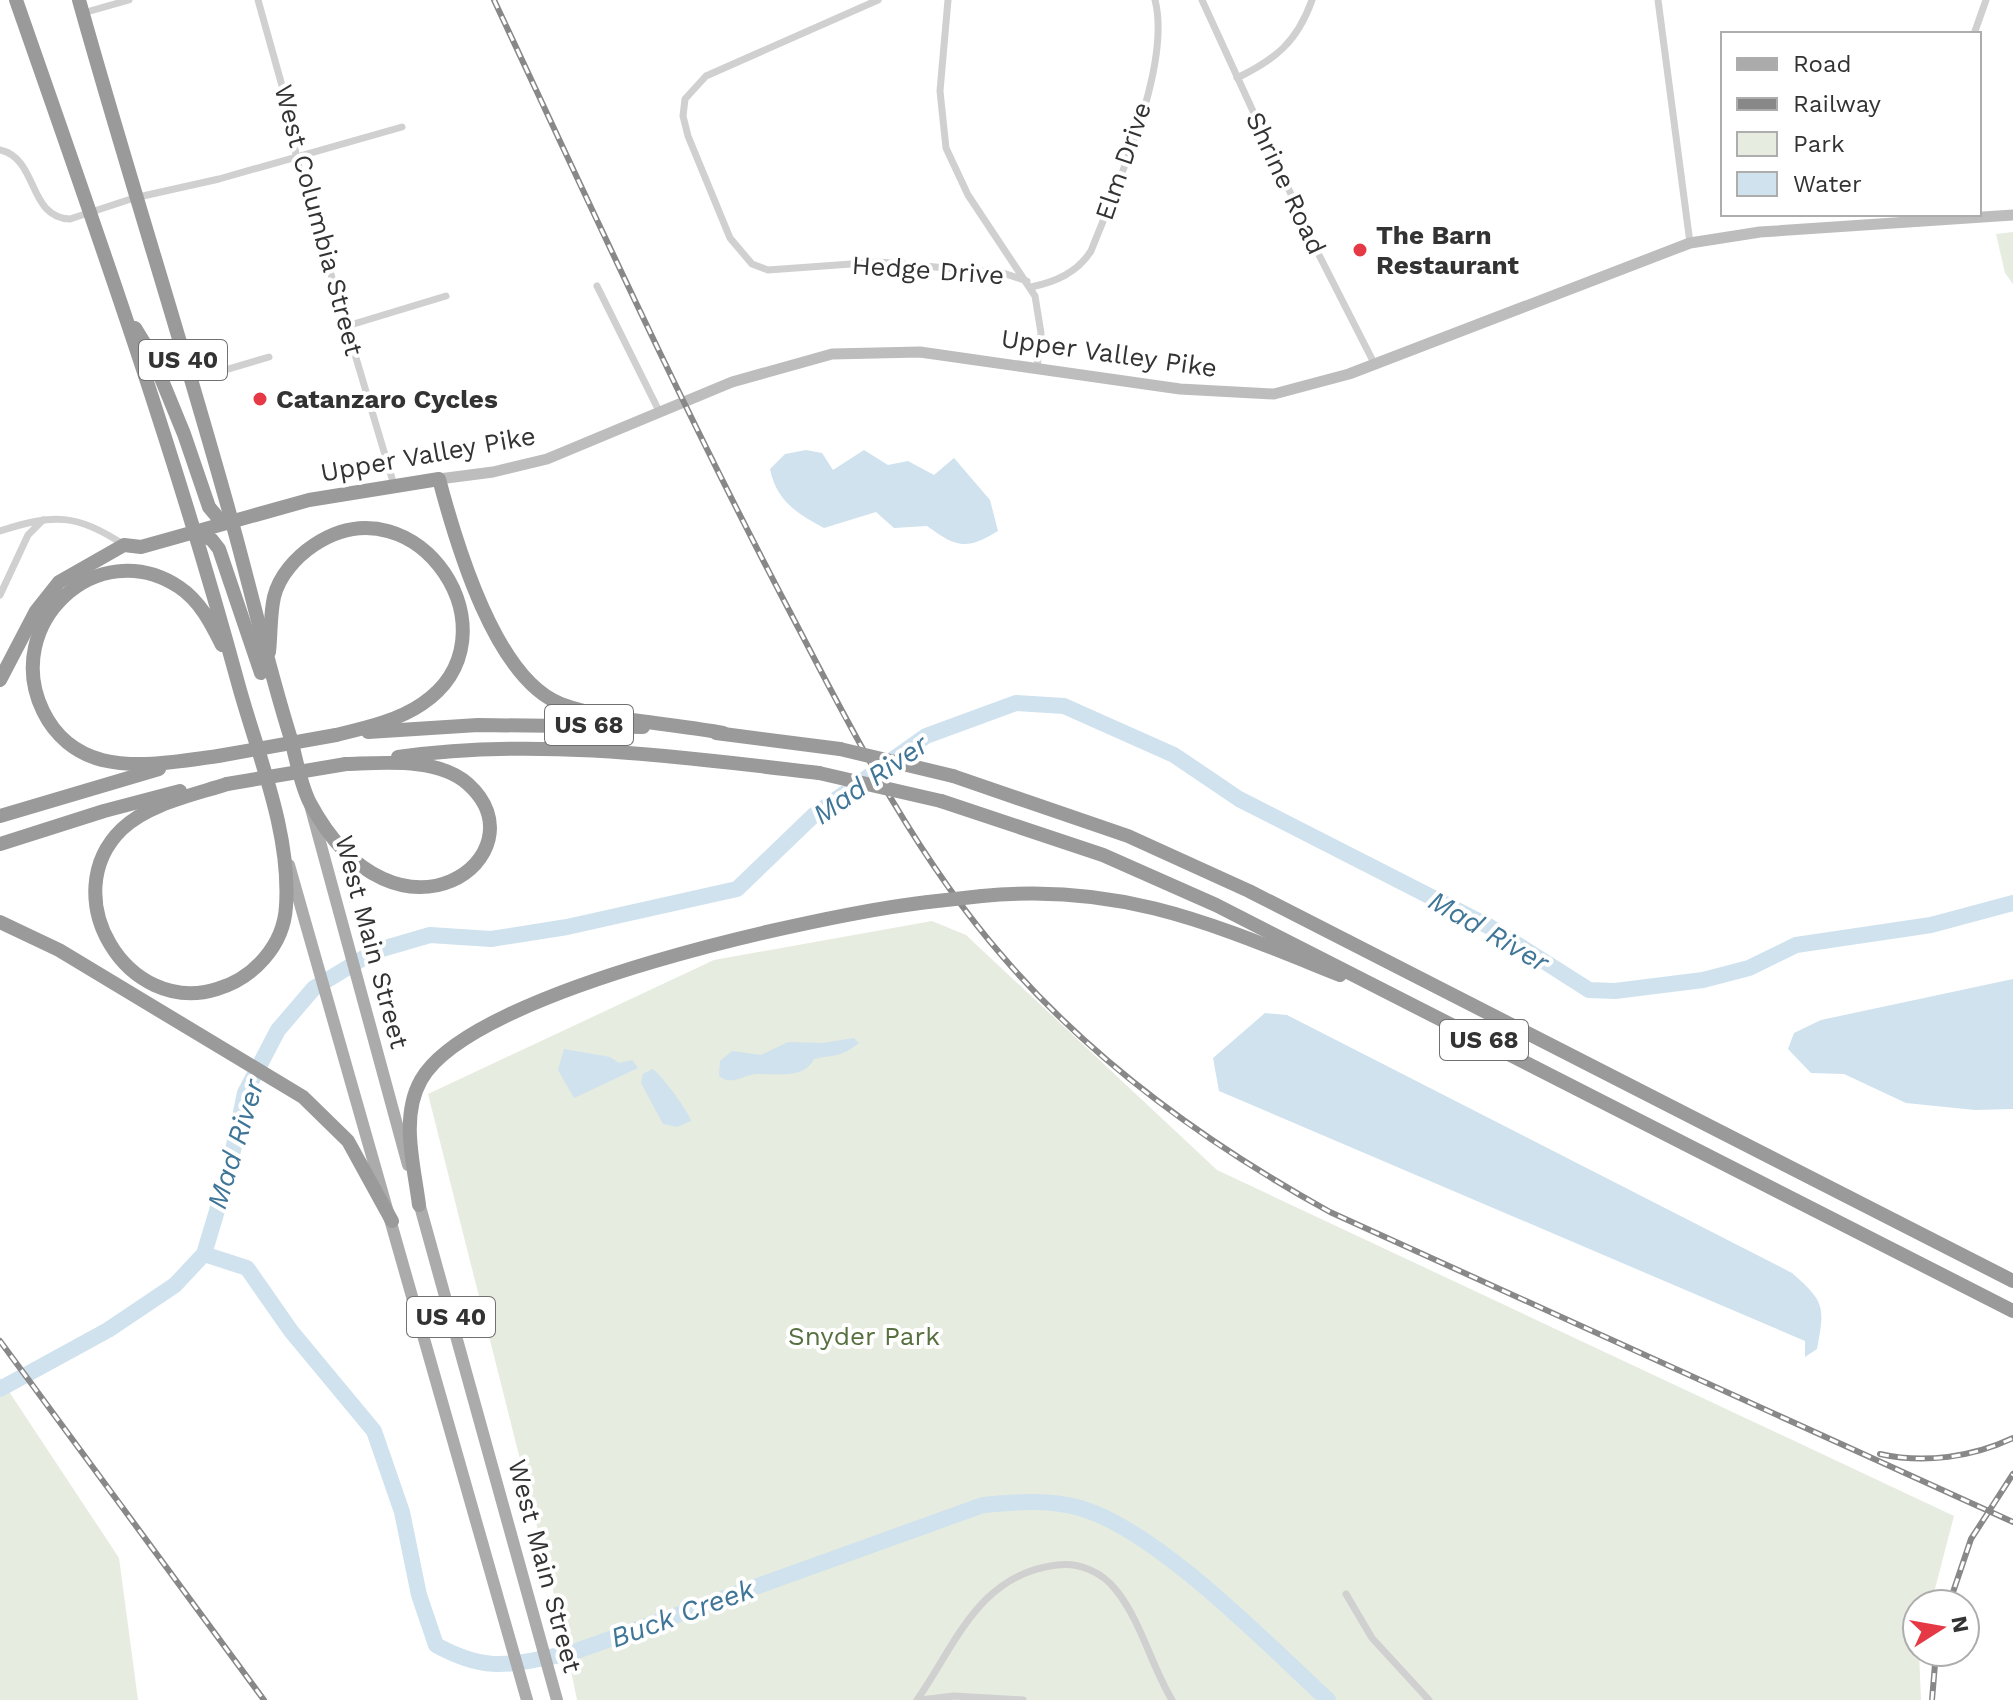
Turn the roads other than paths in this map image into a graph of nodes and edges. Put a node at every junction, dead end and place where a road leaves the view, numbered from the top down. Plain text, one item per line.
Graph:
1 (16, 0) edge
2 (129, 0) edge
3 (258, 0) edge
4 (878, 0) edge
5 (948, 0) edge
6 (1155, 0) edge
7 (1202, 0) edge
8 (1312, 0) edge
9 (1658, 0) edge
10 (1986, 0) edge
11 (81, 7) edge
12 (1975, 32) edge
13 (1237, 78) junction
14 (402, 127) dead end
15 (0, 150) edge
16 (296, 157) junction
17 (134, 198) junction
18 (90, 214) junction
19 (2013, 215) edge
20 (1970, 216) edge
21 (1981, 216) edge
22 (1928, 217) edge
23 (1690, 243) junction
24 (113, 281) junction
25 (1029, 284) junction
26 (597, 286) dead end
27 (446, 296) dead end
28 (347, 326) junction
29 (269, 357) dead end
30 (1374, 363) junction
31 (1037, 368) junction
32 (189, 381) junction
33 (660, 413) junction
34 (439, 479) junction
35 (394, 485) junction
36 (45, 519) junction
37 (232, 522) junction
38 (0, 531) edge
39 (197, 532) junction
40 (124, 545) junction
41 (0, 595) edge
42 (268, 664) junction
43 (234, 666) junction
44 (0, 680) edge
45 (284, 718) junction
46 (723, 733) junction
47 (336, 735) junction
48 (218, 756) junction
49 (346, 764) junction
50 (227, 784) junction
51 (309, 802) junction
52 (0, 816) edge
53 (280, 835) junction
54 (0, 844) edge
55 (0, 922) edge
56 (1429, 1011) junction
57 (419, 1205) junction
58 (392, 1221) junction
59 (2013, 1281) edge
60 (2013, 1311) edge
61 (1346, 1594) dead end
62 (556, 1697) edge
63 (527, 1700) edge
64 (918, 1700) edge
65 (1023, 1700) edge
66 (1172, 1700) edge
67 (1429, 1700) edge

1 - 18 highway, US 40
2 - 11 street
3 - 16 street, West Columbia Street
4 - 25 street, Hedge Drive
5 - 25 street
6 - 25 street, Elm Drive
7 - 13 street, Shrine Road
8 - 13 street
9 - 23 street
10 - 12 street
11 - 17 highway, US 40
13 - 30 street, Shrine Road
14 - 16 street
15 - 18 street
16 - 17 street
16 - 28 street, West Columbia Street
17 - 18 street
17 - 32 highway, West Main Street / US 40
18 - 24 highway, West Main Street / US 40
19 - 21 street, Upper Valley Pike
20 - 22 street, Upper Valley Pike
22 - 23 street, Upper Valley Pike
23 - 30 street, Upper Valley Pike
24 - 37 highway
24 - 39 highway, West Main Street / US 40
25 - 31 street
26 - 33 street
27 - 28 street
28 - 35 street, West Columbia Street
29 - 32 street
30 - 31 street, Upper Valley Pike
31 - 33 street, Upper Valley Pike
32 - 37 highway, West Main Street / US 40
33 - 34 street, Upper Valley Pike
34 - 35 highway, Upper Valley Pike
34 - 46 highway
35 - 37 highway, Upper Valley Pike
36 - 38 street
36 - 40 street
36 - 41 street
37 - 39 highway, Upper Valley Pike
37 - 42 highway, West Main Street / US 40
39 - 40 highway, Upper Valley Pike
39 - 43 highway, West Main Street / US 40
39 - 45 highway
40 - 44 highway
42 - 45 highway, West Main Street / US 40
42 - 47 highway
43 - 48 highway
43 - 53 highway, West Main Street / US 40
45 - 51 highway, West Main Street / US 40
46 - 47 highway, US 68
46 - 59 highway, US 68, bridge
47 - 48 highway, US 68, bridge
48 - 52 highway, US 68
49 - 50 highway, US 68, bridge
49 - 51 highway
49 - 56 highway, US 68, bridge
50 - 53 highway
50 - 54 highway, US 68
51 - 57 main road, West Main Street / US 40
53 - 58 main road, West Main Street / US 40
55 - 58 highway
56 - 57 highway, bridge
56 - 60 highway, US 68
57 - 62 main road, West Main Street / US 40
58 - 63 main road, West Main Street / US 40
61 - 67 street
64 - 65 street
64 - 66 street

